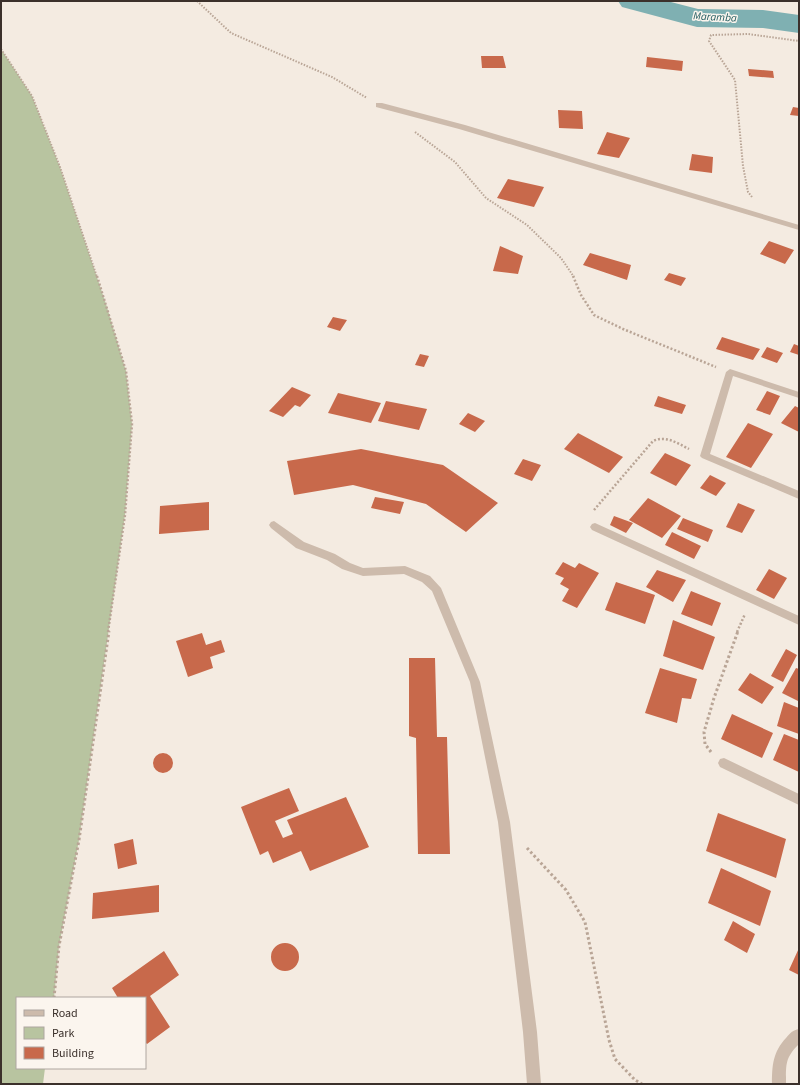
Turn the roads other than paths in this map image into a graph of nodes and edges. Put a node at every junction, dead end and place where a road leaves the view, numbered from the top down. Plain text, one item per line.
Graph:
1 (379, 105) road end
2 (799, 228) edge
3 (799, 395) edge
4 (799, 495) edge
5 (274, 525) dead end
6 (595, 527) road end
7 (799, 621) edge
8 (724, 762) road end
9 (799, 800) edge
10 (799, 1036) edge
11 (534, 1084) edge
12 (779, 1084) edge

1 - 2 street
3 - 4 street
5 - 11 street
6 - 7 street
8 - 9 street
10 - 12 street

